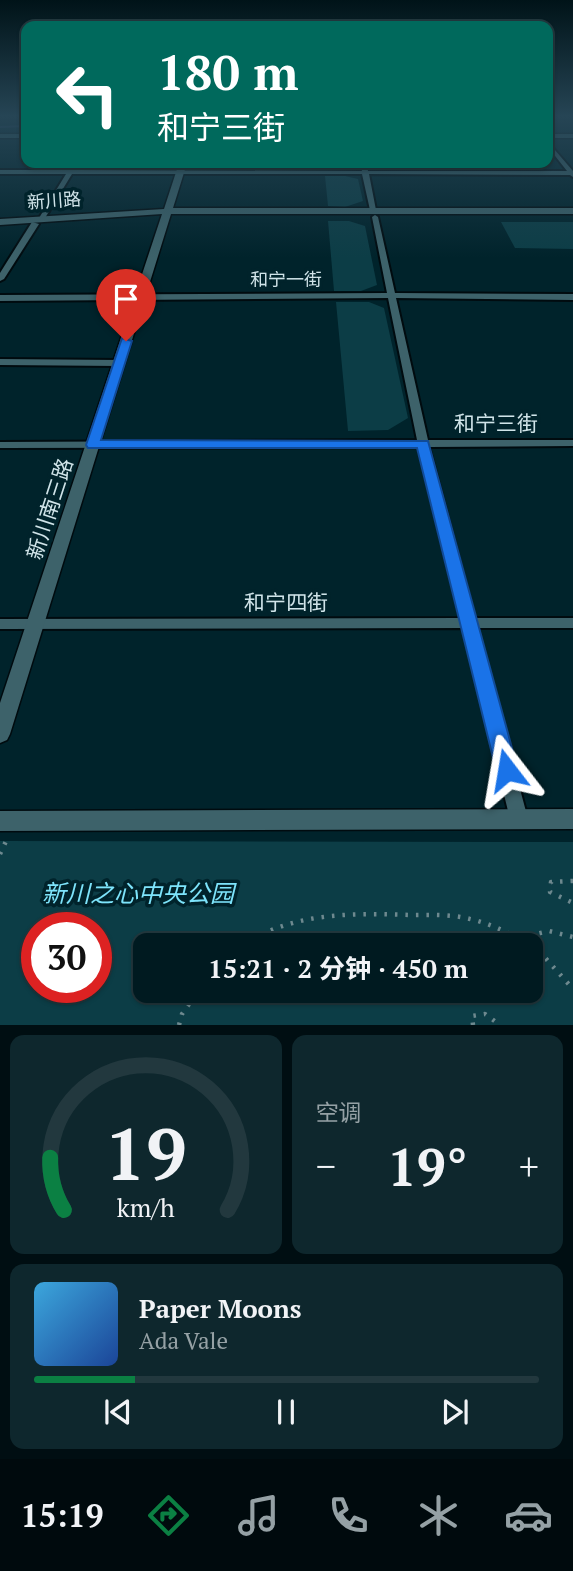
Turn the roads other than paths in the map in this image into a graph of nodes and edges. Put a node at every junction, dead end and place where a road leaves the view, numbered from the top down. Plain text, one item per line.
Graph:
1 (73, 168) edge
2 (182, 168) edge
3 (364, 168) edge
4 (0, 172) edge
5 (71, 172) junction
6 (365, 173) junction
7 (572, 174) edge
8 (573, 211) edge
9 (374, 213) junction
10 (167, 214) junction
11 (573, 217) edge
12 (38, 221) junction
13 (0, 222) edge
14 (0, 227) edge
15 (0, 279) edge
16 (394, 295) junction
17 (140, 296) junction
18 (573, 297) edge
19 (0, 298) edge
20 (0, 362) edge
21 (119, 363) junction
22 (573, 443) edge
23 (423, 444) junction
24 (0, 445) edge
25 (93, 445) junction
26 (573, 623) edge
27 (0, 624) edge
28 (35, 624) junction
29 (469, 624) junction
30 (0, 734) edge
31 (519, 819) junction
32 (573, 819) edge
33 (0, 821) edge

1 - 5 street
2 - 5 street
2 - 6 street
2 - 10 street
3 - 6 street
4 - 5 street
5 - 12 street
6 - 7 street
6 - 9 street
8 - 9 street, 新川路
9 - 10 street, 新川路
9 - 11 street, 新川路
9 - 16 street
10 - 12 street, 新川路
10 - 17 street, 新川南三路
12 - 13 street, 新川路
12 - 14 street, 新川路
12 - 15 street
16 - 17 street, 和宁一街
16 - 18 street, 和宁一街
16 - 23 street
17 - 19 street, 和宁一街
17 - 21 street, 新川南三路
20 - 21 street
21 - 25 street, 新川南三路
22 - 23 street, 和宁三街
23 - 25 street, 和宁三街
23 - 29 street
24 - 25 street, 和宁三街
25 - 28 street, 新川南三路
26 - 29 street, 和宁四街
27 - 28 street, 和宁四街
28 - 29 street, 和宁四街
28 - 30 street, 新川南三路
29 - 31 street
31 - 32 street
31 - 33 street

